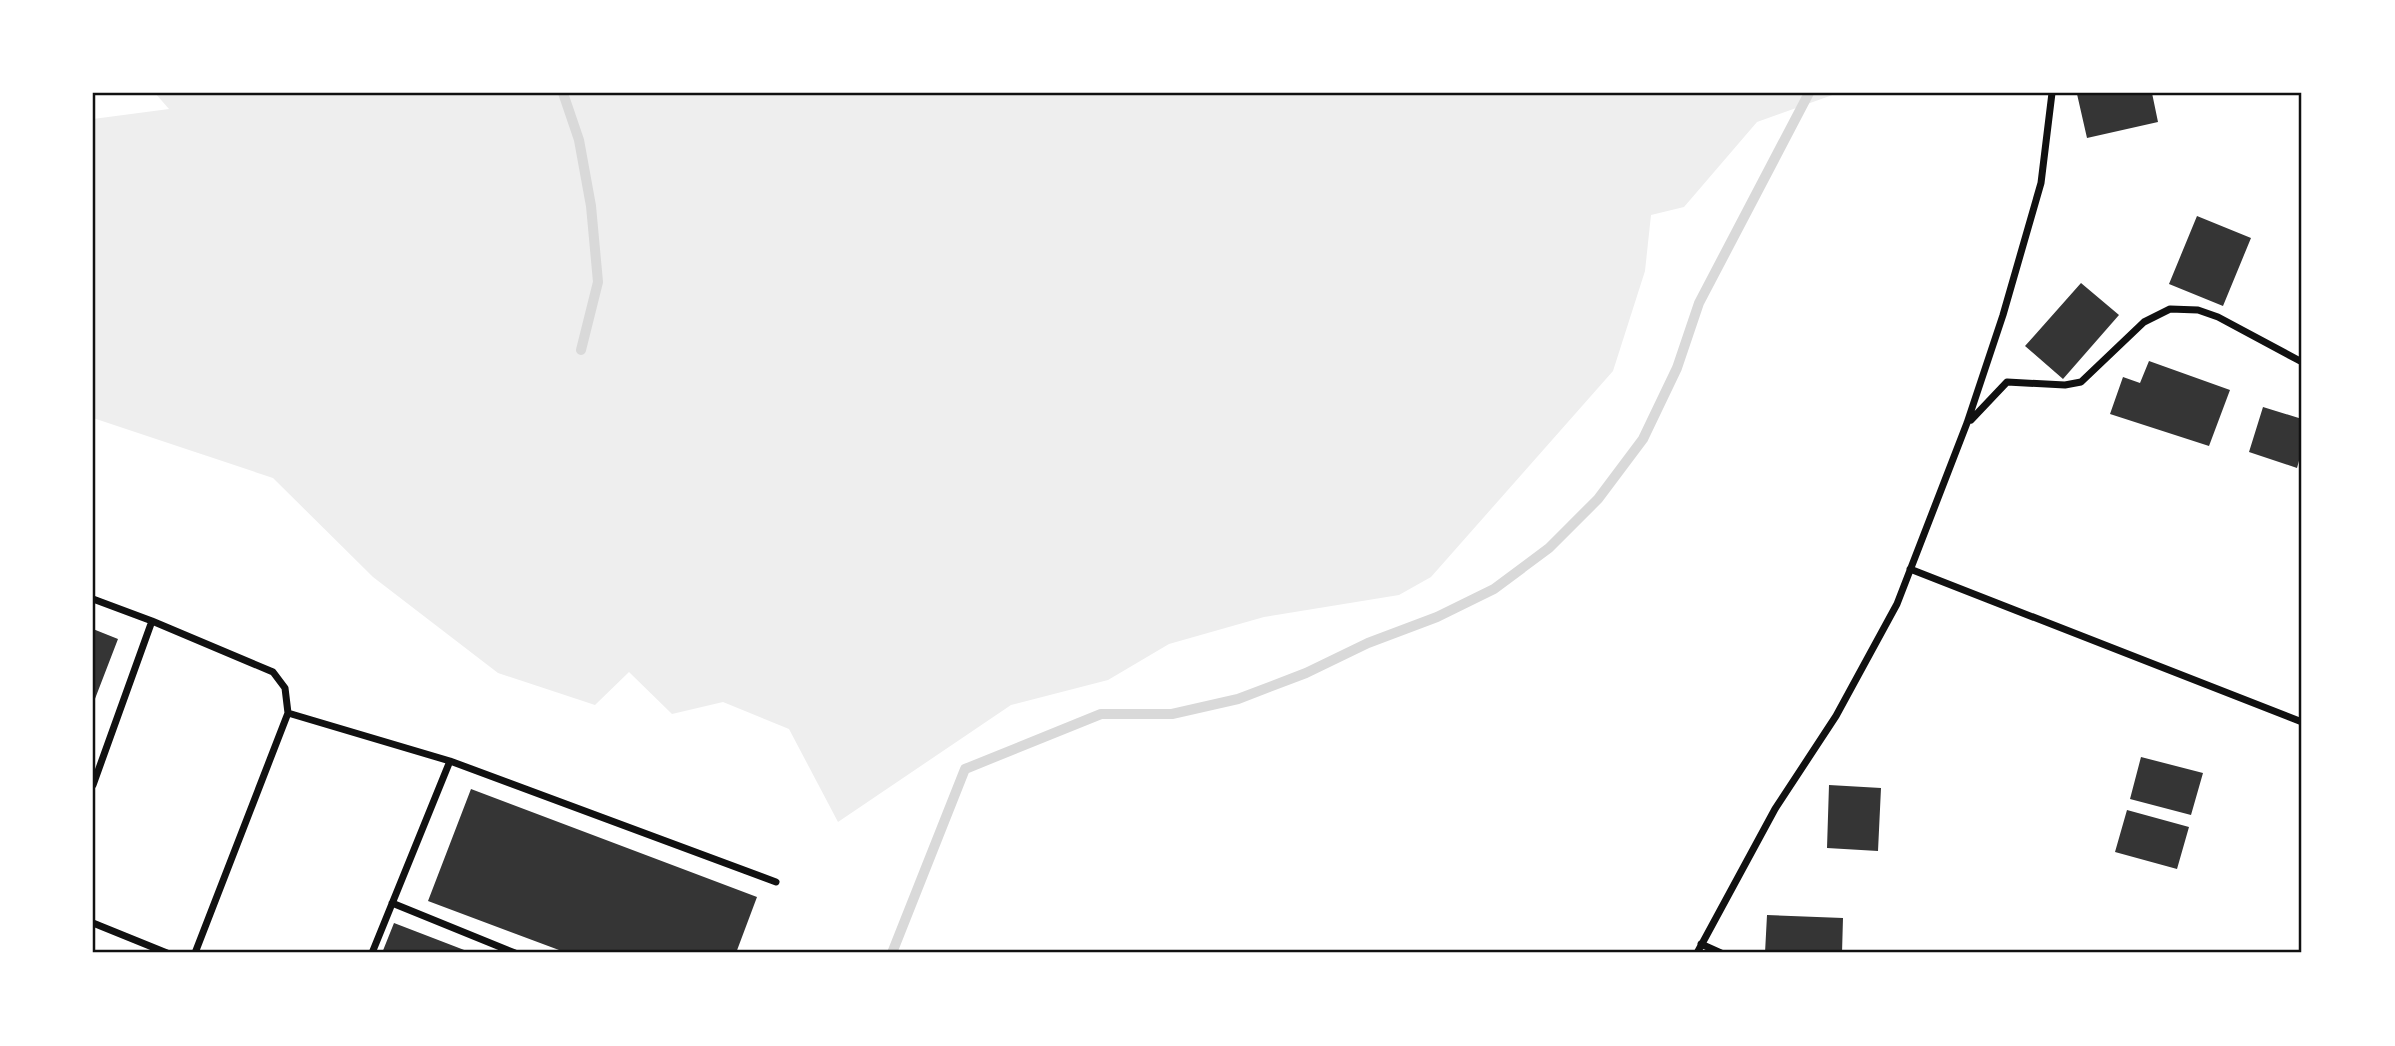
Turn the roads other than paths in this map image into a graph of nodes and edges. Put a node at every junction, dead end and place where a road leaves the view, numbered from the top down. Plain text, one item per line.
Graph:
1 (2052, 93) edge
2 (2302, 362) edge
3 (1967, 424) junction
4 (1910, 569) junction
5 (93, 599) edge
6 (152, 621) junction
7 (288, 713) junction
8 (2302, 722) edge
9 (450, 761) junction
10 (96, 768) edge
11 (93, 785) edge
12 (776, 883) dead end
13 (392, 904) junction
14 (93, 922) edge
15 (1701, 944) junction
16 (167, 953) edge
17 (195, 953) edge
18 (372, 953) edge
19 (515, 953) edge
20 (1698, 953) edge
21 (1721, 953) edge

1 - 3 street
2 - 3 street
3 - 4 street
4 - 8 street
4 - 15 street
5 - 6 street
6 - 7 street
6 - 10 street
7 - 9 street
7 - 17 street
9 - 12 street
9 - 13 street
10 - 11 street
13 - 18 street
13 - 19 street
14 - 16 street
15 - 20 street
15 - 21 street

